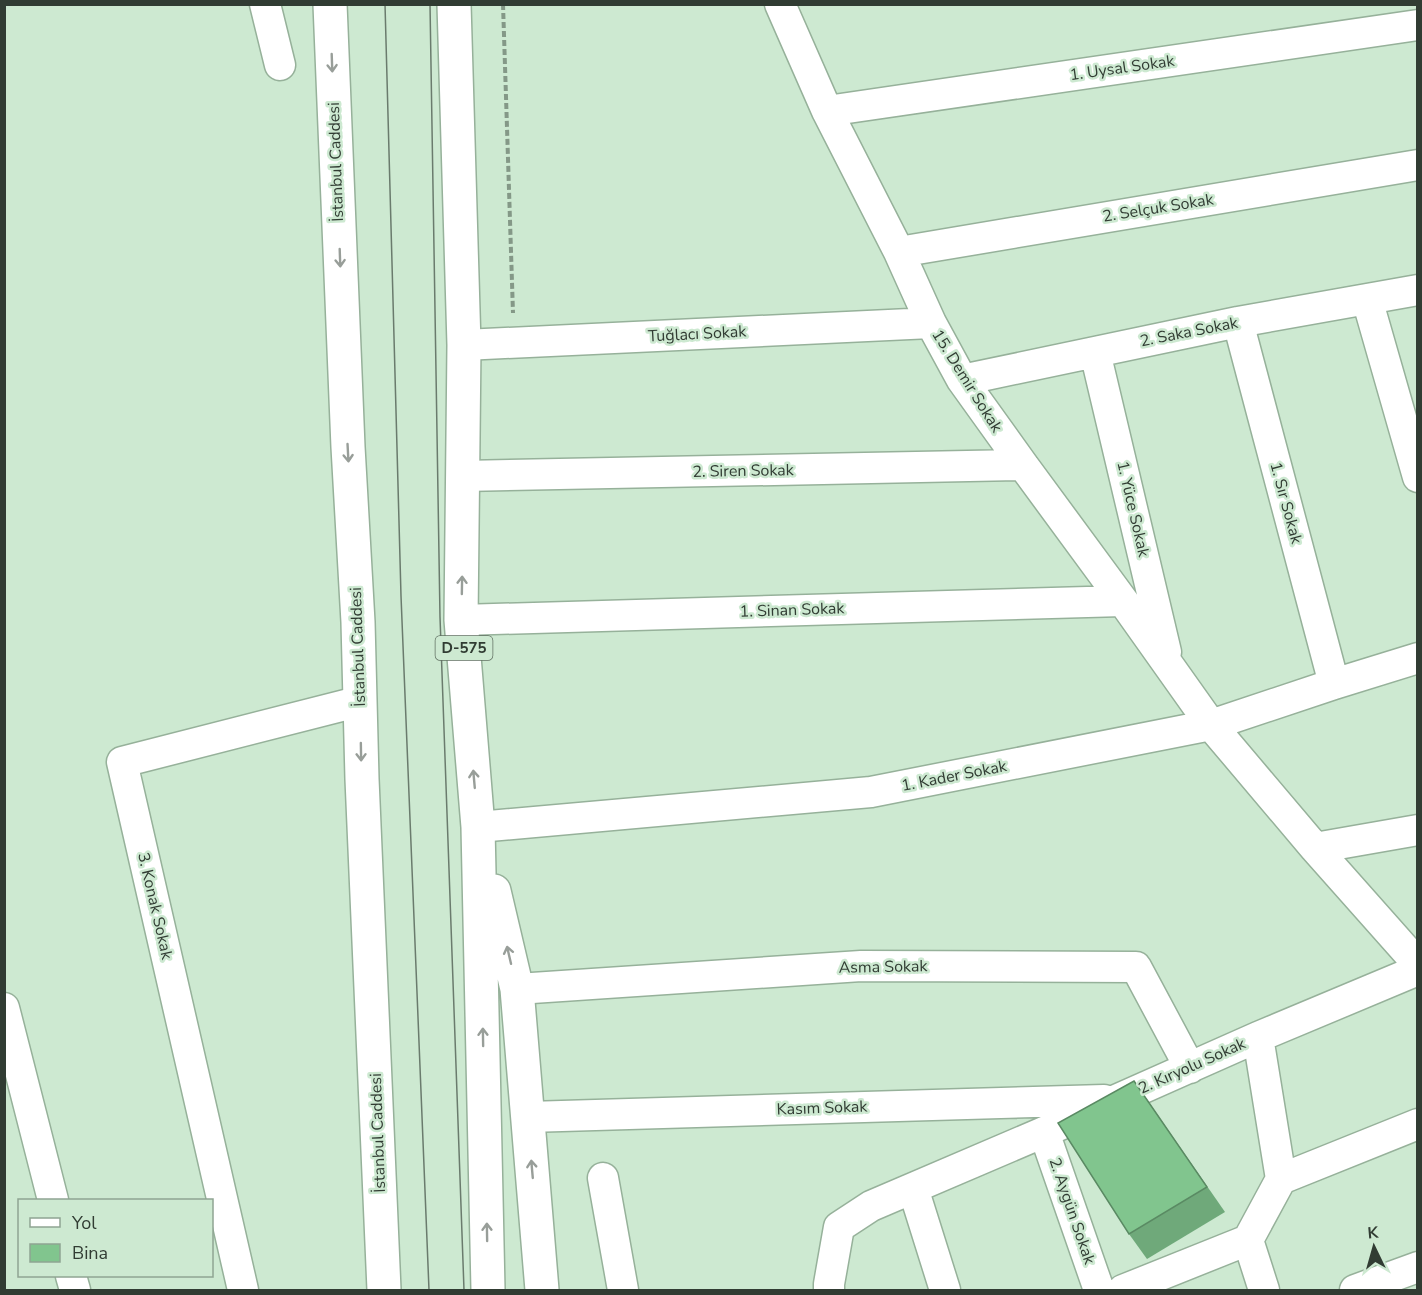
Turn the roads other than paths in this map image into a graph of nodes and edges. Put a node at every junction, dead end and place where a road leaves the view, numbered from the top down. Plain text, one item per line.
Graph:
1 (265, 4) edge
2 (330, 4) edge
3 (454, 4) edge
4 (780, 4) edge
5 (1418, 25) edge
6 (280, 65) dead end
7 (827, 111) junction
8 (1418, 165) edge
9 (899, 252) junction
10 (1418, 290) edge
11 (1367, 299) junction
12 (1238, 322) junction
13 (931, 323) junction
14 (464, 345) junction
15 (1095, 352) junction
16 (962, 380) junction
17 (1023, 465) junction
18 (463, 476) junction
19 (1418, 477) edge
20 (1123, 600) junction
21 (461, 620) junction
22 (1418, 658) edge
23 (1170, 667) junction
24 (1334, 684) junction
25 (361, 701) junction
26 (1210, 725) junction
27 (478, 827) junction
28 (1418, 830) edge
29 (1315, 848) junction
30 (1418, 964) edge
31 (1418, 970) edge
32 (517, 989) junction
33 (4, 1008) edge
34 (1258, 1037) junction
35 (1190, 1068) junction
36 (1116, 1099) junction
37 (528, 1117) junction
38 (1418, 1124) edge
39 (1044, 1132) junction
40 (603, 1178) dead end
41 (1281, 1179) junction
42 (913, 1188) junction
43 (53, 1199) edge
44 (1248, 1240) junction
45 (383, 1252) junction
46 (1418, 1267) edge
47 (243, 1290) edge
48 (374, 1290) edge
49 (384, 1290) edge
50 (488, 1290) edge
51 (542, 1290) edge
52 (623, 1290) edge
53 (829, 1290) edge
54 (945, 1290) edge
55 (1099, 1290) edge
56 (1123, 1290) edge
57 (1264, 1290) edge
58 (1355, 1290) edge

1 - 6 street
2 -> 25 highway, İstanbul Caddesi
3 - 14 highway, D-575
4 - 7 street, 15. Demir Sokak
5 - 7 street, 1. Uysal Sokak
7 - 9 street, 15. Demir Sokak
8 - 9 street, 2. Selçuk Sokak
9 - 13 street, 15. Demir Sokak
10 - 11 street, 2. Saka Sokak
11 - 12 street, 2. Saka Sokak
11 - 19 street
12 - 15 street, 2. Saka Sokak
12 - 24 street, 1. Sır Sokak
13 - 14 street, Tuğlacı Sokak
13 - 16 street, 15. Demir Sokak
14 - 18 highway, D-575
15 - 16 street, 2. Saka Sokak
15 - 23 street, 1. Yüce Sokak
16 - 17 street, 15. Demir Sokak
17 - 18 street, 2. Siren Sokak
17 - 20 street, 15. Demir Sokak
21 -> 18 highway, D-575
20 - 21 street, 1. Sinan Sokak
20 - 23 street, 15. Demir Sokak
27 -> 21 highway, D-575
22 - 24 street, 1. Kader Sokak
23 - 26 street, 15. Demir Sokak
24 - 26 street, 1. Kader Sokak
25 -> 45 highway, İstanbul Caddesi
25 - 47 street, 3. Konak Sokak
26 - 27 street, 1. Kader Sokak
26 - 29 street
32 -> 27 highway
50 -> 27 highway, D-575
28 - 29 street
29 - 30 street
31 - 34 street, 2. Kıryolu Sokak
32 - 35 street, Asma Sokak
32 - 37 highway
33 - 43 street
34 - 35 street, 2. Kıryolu Sokak
34 - 41 street
35 - 36 street, 2. Kıryolu Sokak
36 - 37 street, Kasım Sokak
36 - 39 street, 2. Kıryolu Sokak
51 -> 37 highway
38 - 41 street
39 - 42 street, 2. Kıryolu Sokak
39 - 55 street, 2. Aygün Sokak
40 - 52 street
41 - 44 street
42 - 53 street, 2. Kıryolu Sokak
42 - 54 street
44 - 56 street
44 - 57 street
45 - 48 highway
45 - 49 highway, İstanbul Caddesi
46 - 58 street

